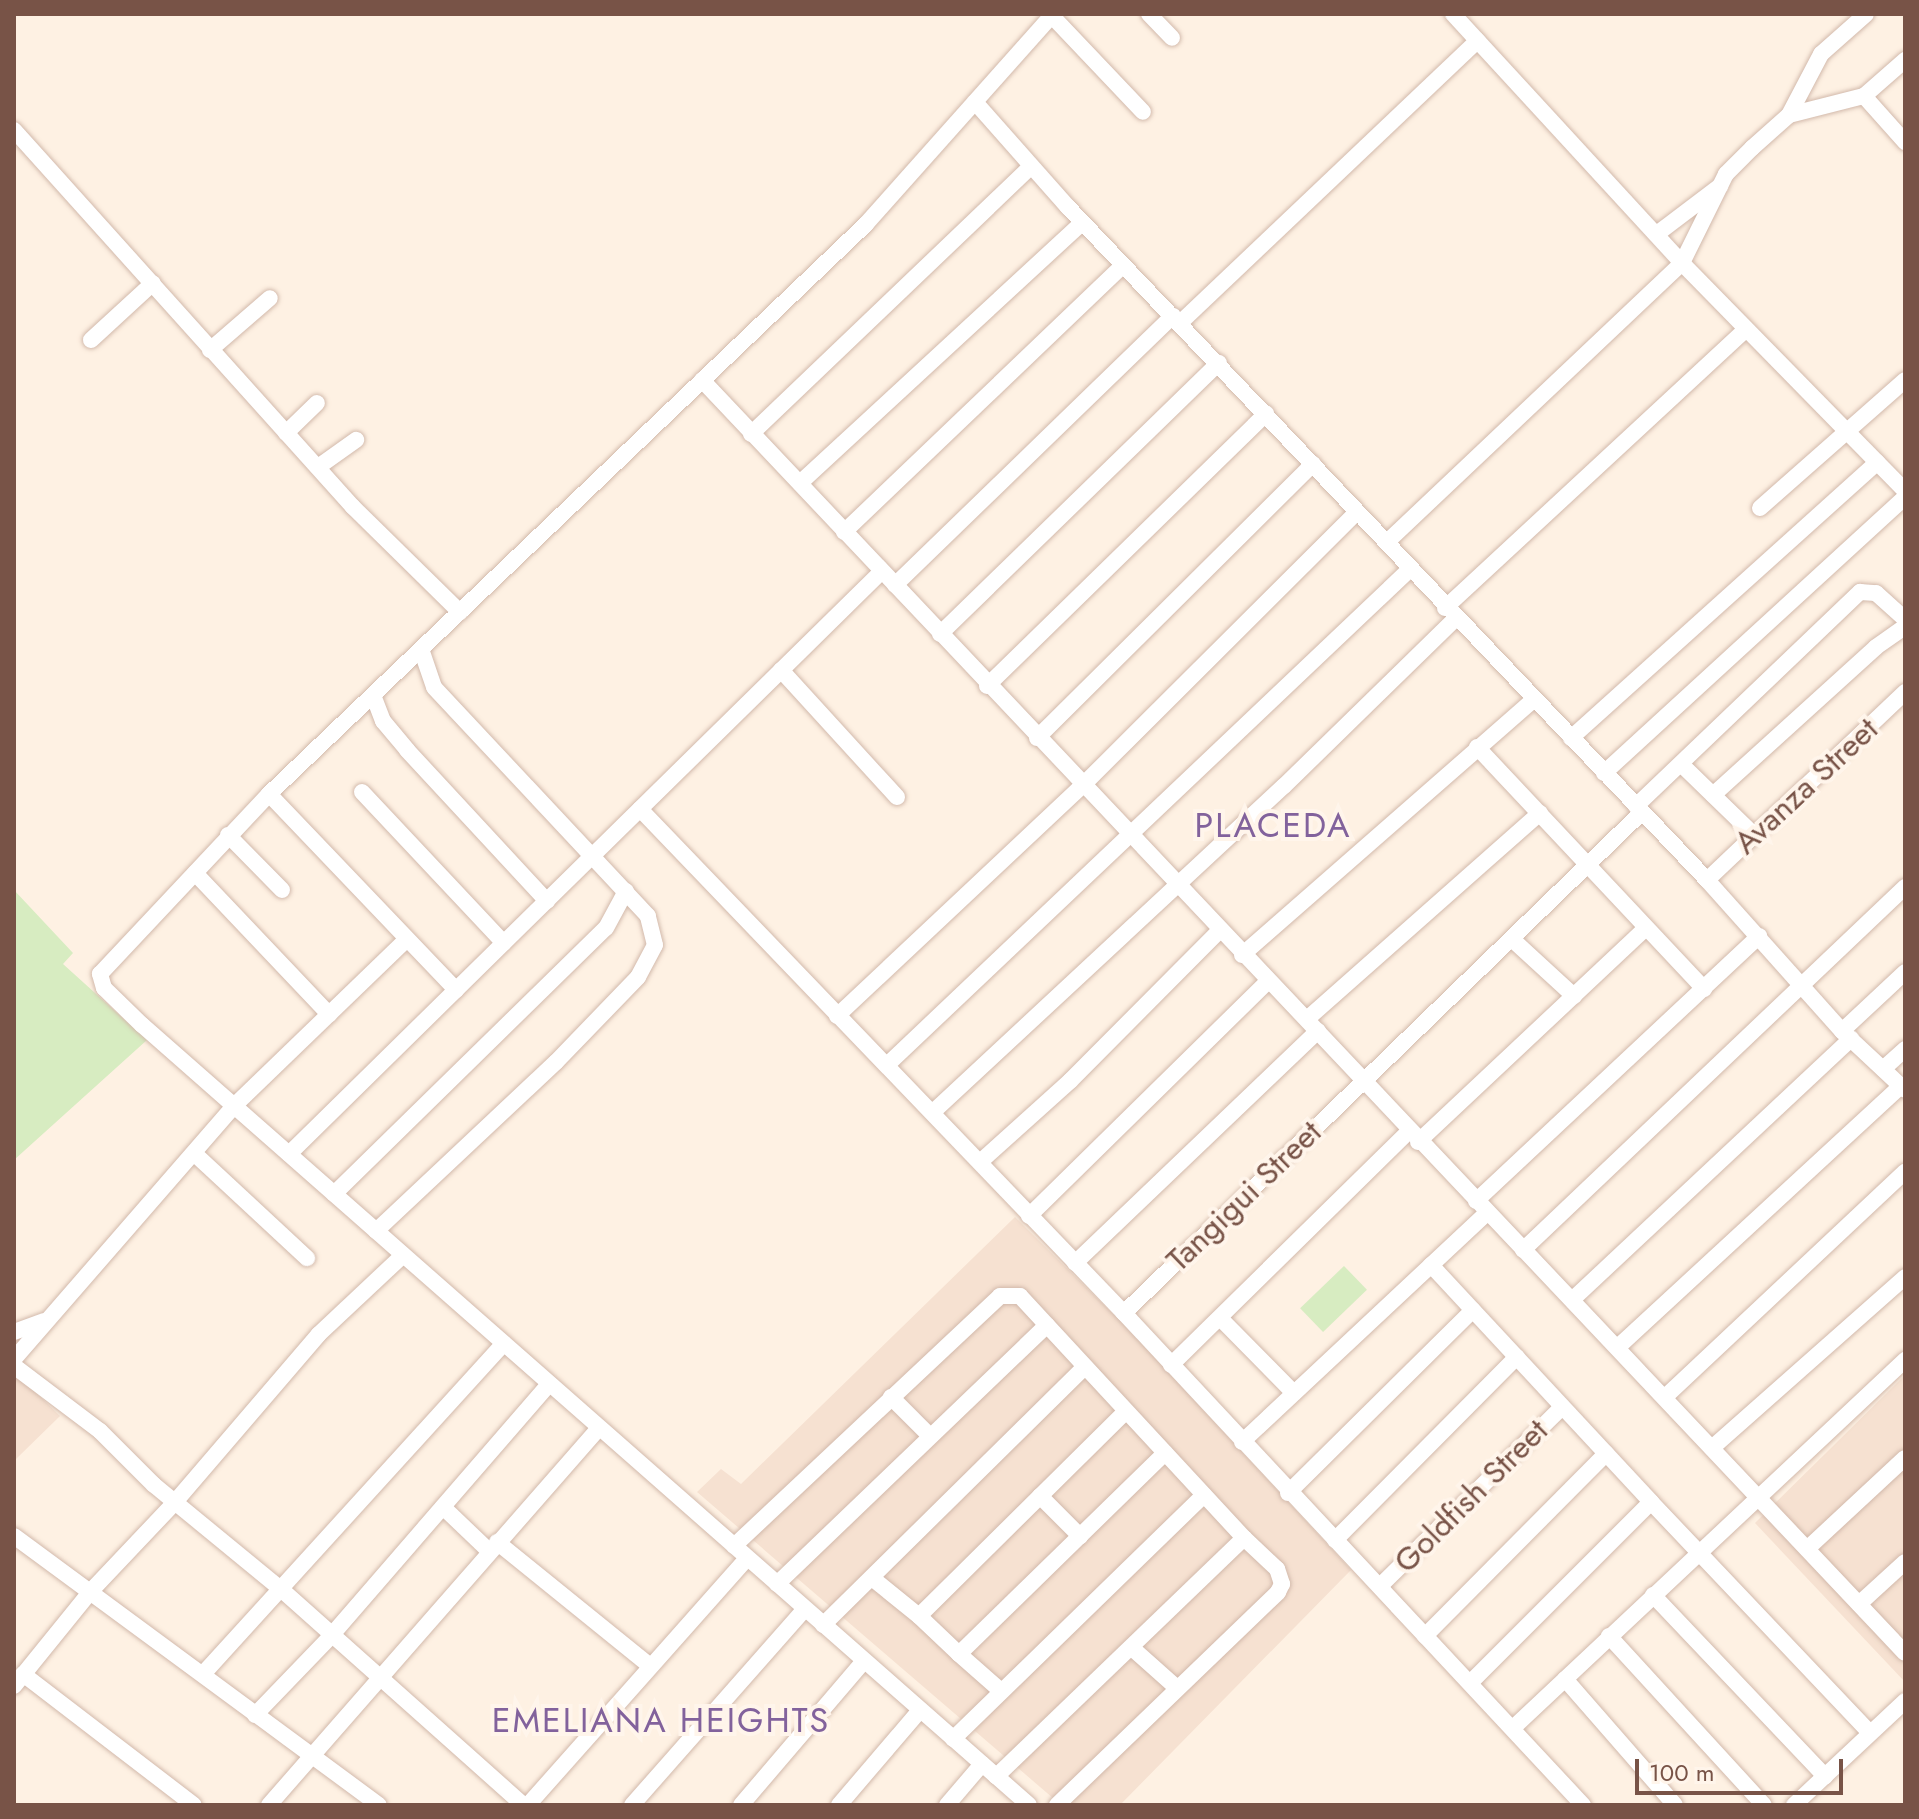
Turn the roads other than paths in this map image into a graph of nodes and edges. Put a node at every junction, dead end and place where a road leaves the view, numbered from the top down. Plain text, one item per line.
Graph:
1 (1149, 14) edge
2 (1453, 14) edge
3 (1866, 14) edge
4 (1052, 15) edge
5 (1172, 38) dead end
6 (1477, 41) junction
7 (1905, 60) edge
8 (1864, 96) junction
9 (975, 102) junction
10 (1143, 112) dead end
11 (1789, 115) junction
12 (14, 130) edge
13 (1902, 133) edge
14 (1030, 167) junction
15 (1720, 186) junction
16 (1082, 223) junction
17 (1658, 233) junction
18 (1682, 263) junction
19 (1123, 265) junction
20 (153, 283) junction
21 (270, 298) dead end
22 (1176, 320) junction
23 (1746, 329) junction
24 (91, 340) dead end
25 (210, 350) junction
26 (1219, 363) junction
27 (702, 380) junction
28 (1905, 380) edge
29 (317, 403) dead end
30 (1266, 414) junction
31 (286, 433) junction
32 (751, 434) junction
33 (1846, 434) junction
34 (356, 440) dead end
35 (1877, 462) junction
36 (1313, 464) junction
37 (318, 467) junction
38 (800, 483) junction
39 (1904, 489) edge
40 (1760, 508) dead end
41 (1356, 513) junction
42 (844, 532) junction
43 (1387, 542) junction
44 (1410, 569) junction
45 (881, 572) junction
46 (895, 585) junction
47 (460, 612) junction
48 (1450, 613) junction
49 (1905, 619) edge
50 (1905, 627) edge
51 (940, 634) junction
52 (421, 649) junction
53 (781, 670) junction
54 (987, 686) junction
55 (1905, 692) edge
56 (373, 695) junction
57 (1533, 700) junction
58 (1037, 738) junction
59 (1571, 738) junction
60 (1477, 747) junction
61 (1682, 765) junction
62 (1604, 773) junction
63 (1084, 784) junction
64 (362, 792) dead end
65 (269, 794) junction
66 (1713, 795) junction
67 (897, 797) dead end
68 (640, 809) junction
69 (1639, 809) junction
70 (1540, 813) junction
71 (1130, 831) junction
72 (228, 835) junction
73 (1754, 835) junction
74 (593, 855) junction
75 (1587, 866) junction
76 (195, 873) junction
77 (1707, 880) junction
78 (1177, 886) junction
79 (1905, 887) edge
80 (282, 890) dead end
81 (626, 891) junction
82 (547, 901) junction
83 (1644, 930) junction
84 (1219, 931) junction
85 (1759, 936) junction
86 (407, 939) junction
87 (1513, 940) junction
88 (504, 943) junction
89 (1242, 955) junction
90 (1905, 972) edge
91 (1268, 981) junction
92 (1802, 985) junction
93 (1704, 989) junction
94 (456, 990) junction
95 (1574, 996) junction
96 (329, 1014) junction
97 (837, 1016) junction
98 (1312, 1025) junction
99 (1847, 1035) junction
100 (1905, 1049) edge
101 (887, 1065) junction
102 (1883, 1069) junction
103 (1363, 1079) junction
104 (1903, 1088) edge
105 (234, 1106) junction
106 (933, 1112) junction
107 (1413, 1136) junction
108 (195, 1154) junction
109 (289, 1154) junction
110 (980, 1162) junction
111 (1905, 1172) edge
112 (334, 1194) junction
113 (1481, 1207) junction
114 (1029, 1216) junction
115 (376, 1231) junction
116 (1523, 1250) junction
117 (403, 1255) junction
118 (307, 1258) dead end
119 (1075, 1263) junction
120 (1431, 1265) junction
121 (1905, 1277) edge
122 (1573, 1299) junction
123 (1473, 1310) junction
124 (1124, 1313) junction
125 (1220, 1318) junction
126 (45, 1320) junction
127 (1047, 1325) junction
128 (14, 1332) edge
129 (504, 1343) junction
130 (1619, 1346) junction
131 (1517, 1357) junction
132 (14, 1359) edge
133 (1905, 1360) edge
134 (1171, 1365) junction
135 (14, 1366) edge
136 (1084, 1368) junction
137 (549, 1384) junction
138 (1294, 1393) junction
139 (891, 1397) junction
140 (1665, 1397) junction
141 (1562, 1407) junction
142 (1125, 1412) junction
143 (599, 1428) junction
144 (930, 1436) junction
145 (1242, 1442) junction
146 (1713, 1447) junction
147 (1165, 1453) junction
148 (1606, 1454) junction
149 (1905, 1458) edge
150 (1288, 1493) junction
151 (1204, 1495) junction
152 (1040, 1496) junction
153 (1761, 1498) junction
154 (175, 1502) junction
155 (1651, 1502) junction
156 (443, 1507) junction
157 (14, 1536) edge
158 (1080, 1536) junction
159 (1244, 1538) junction
160 (1335, 1540) junction
161 (493, 1546) junction
162 (734, 1546) junction
163 (1808, 1548) junction
164 (1698, 1551) junction
165 (747, 1558) junction
166 (1905, 1562) edge
167 (872, 1578) junction
168 (777, 1584) junction
169 (1380, 1586) junction
170 (282, 1590) junction
171 (90, 1592) junction
172 (1653, 1595) junction
173 (1859, 1604) junction
174 (805, 1609) junction
175 (919, 1616) junction
176 (823, 1625) junction
177 (1425, 1636) junction
178 (1609, 1636) junction
179 (330, 1637) junction
180 (1132, 1648) junction
181 (1904, 1649) edge
182 (959, 1654) junction
183 (864, 1661) junction
184 (650, 1666) junction
185 (203, 1674) junction
186 (382, 1678) junction
187 (1565, 1679) junction
188 (19, 1680) edge
189 (1470, 1683) junction
190 (1176, 1687) junction
191 (1001, 1691) junction
192 (1905, 1701) edge
193 (920, 1710) junction
194 (255, 1715) junction
195 (1513, 1728) junction
196 (1870, 1733) junction
197 (953, 1739) junction
198 (311, 1754) junction
199 (982, 1764) junction
200 (1825, 1776) junction
201 (996, 1777) junction
202 (194, 1805) edge
203 (269, 1805) edge
204 (379, 1805) edge
205 (525, 1805) edge
206 (632, 1805) edge
207 (741, 1805) edge
208 (839, 1805) edge
209 (947, 1805) edge
210 (1029, 1805) edge
211 (1057, 1805) edge
212 (1583, 1805) edge
213 (1675, 1805) edge
214 (1764, 1805) edge
215 (1794, 1805) edge

1 - 5 street
2 - 6 street
3 - 11 street
4 - 9 street
4 - 10 street
6 - 17 street
6 - 22 street
7 - 8 street
8 - 11 street
8 - 13 street
9 - 14 street
9 - 27 street
11 - 15 street
12 - 20 street
14 - 16 street
14 - 32 street
15 - 17 street
15 - 18 street
16 - 19 street
16 - 38 street
17 - 18 street
18 - 23 street
18 - 43 street
19 - 22 street
19 - 42 street
20 - 24 street
20 - 25 street
21 - 25 street
22 - 26 street
22 - 46 street
23 - 33 street
23 - 48 street
25 - 31 street
26 - 30 street
26 - 51 street
27 - 32 street
27 - 47 street
28 - 33 street
29 - 31 street
30 - 36 street
30 - 54 street
31 - 37 street
32 - 38 street
33 - 35 street
33 - 40 street
34 - 37 street
35 - 39 street
35 - 59 street
36 - 41 street
36 - 58 street
37 - 47 street
38 - 42 street
39 - 62 street
41 - 43 street
41 - 63 street
42 - 45 street
43 - 44 street
44 - 48 street
44 - 71 street
45 - 46 street
45 - 53 street
46 - 51 street
47 - 52 street
48 - 57 street
48 - 78 street
49 - 61 street, Tangigui Street
50 - 66 street
51 - 54 street
52 - 56 street
52 - 74 street
53 - 67 street
53 - 68 street
54 - 58 street
55 - 73 street, Avanza Street
56 - 65 street
56 - 82 street
57 - 59 street
57 - 60 street
58 - 63 street
59 - 62 street
60 - 70 street
60 - 89 street
61 - 66 street
61 - 69 street, Tangigui Street
62 - 69 street
63 - 71 street
63 - 97 street
64 - 88 street
65 - 72 street
65 - 86 street
66 - 73 street
68 - 74 street
68 - 97 street
69 - 75 street, Tangigui Street
69 - 77 street
70 - 75 street
70 - 98 street
71 - 78 street
71 - 101 street
72 - 76 street
72 - 80 street
73 - 77 street, Avanza Street
74 - 81 street
74 - 82 street
75 - 83 street
75 - 87 street, Tangigui Street
76 - 96 street
76 - 105 street
77 - 85 street
78 - 84 street
78 - 106 street
79 - 92 street
81 - 112 street
81 - 115 street
82 - 88 street
83 - 93 street
83 - 95 street
84 - 89 street
84 - 110 street
85 - 92 street
85 - 93 street
86 - 94 street
86 - 96 street
87 - 95 street
87 - 103 street, Tangigui Street
88 - 94 street
89 - 91 street
90 - 99 street
91 - 98 street
91 - 114 street
92 - 99 street
92 - 116 street
93 - 113 street
94 - 109 street
95 - 107 street
96 - 105 street
97 - 101 street
98 - 103 street
98 - 119 street
99 - 102 street
99 - 122 street
100 - 102 street
101 - 106 street
102 - 104 street
103 - 107 street
103 - 124 street, Tangigui Street
104 - 130 street
105 - 108 street
105 - 109 street
106 - 110 street
107 - 113 street
107 - 125 street
108 - 118 street
108 - 126 street
109 - 112 street
110 - 114 street
111 - 140 street
112 - 115 street
113 - 116 street
113 - 120 street
114 - 119 street
115 - 117 street
116 - 122 street
117 - 129 street
117 - 154 street
119 - 124 street
120 - 123 street
120 - 138 street
121 - 146 street
122 - 130 street
123 - 131 street
123 - 150 street
124 - 134 street
125 - 134 street
125 - 138 street
126 - 128 street
126 - 132 street
127 - 136 street
127 - 139 street
127 - 144 street
129 - 137 street
129 - 170 street
130 - 140 street
131 - 141 street
131 - 160 street
133 - 153 street
134 - 145 street
135 - 154 street
136 - 142 street
136 - 167 street
137 - 143 street
137 - 156 street
138 - 145 street
139 - 144 street
139 - 162 street
140 - 146 street
141 - 148 street
141 - 169 street, Goldfish Street
142 - 147 street
142 - 152 street
143 - 161 street
143 - 162 street
144 - 168 street
145 - 150 street
146 - 153 street
147 - 151 street
147 - 158 street
148 - 155 street
148 - 177 street
149 - 163 street
150 - 160 street
151 - 159 street
151 - 191 street
152 - 158 street
152 - 175 street
153 - 163 street
153 - 164 street
154 - 170 street
154 - 171 street
155 - 164 street
155 - 189 street
156 - 161 street
156 - 179 street
157 - 171 street
158 - 182 street
159 - 180 street
159 - 190 street
160 - 169 street
161 - 184 street
161 - 186 street
162 - 165 street
163 - 173 street
164 - 172 street
164 - 196 street
165 - 168 street
165 - 184 street
166 - 173 street
167 - 175 street
167 - 176 street
168 - 174 street
169 - 177 street
170 - 179 street
170 - 185 street
171 - 185 street
171 - 188 street
172 - 178 street
172 - 200 street
173 - 181 street
174 - 176 street
174 - 206 street
175 - 182 street
176 - 183 street
177 - 189 street
178 - 187 street
178 - 214 street
179 - 186 street
179 - 194 street
180 - 190 street
180 - 201 street
182 - 191 street
183 - 193 street
183 - 207 street
184 - 205 street
185 - 194 street
186 - 198 street
186 - 205 street
187 - 195 street
187 - 213 street
188 - 202 street
189 - 195 street
190 - 211 street
191 - 197 street
192 - 196 street
193 - 197 street
193 - 208 street
194 - 198 street
195 - 212 street
196 - 200 street
197 - 199 street
198 - 203 street
198 - 204 street
199 - 201 street
199 - 209 street
200 - 215 street
201 - 210 street

